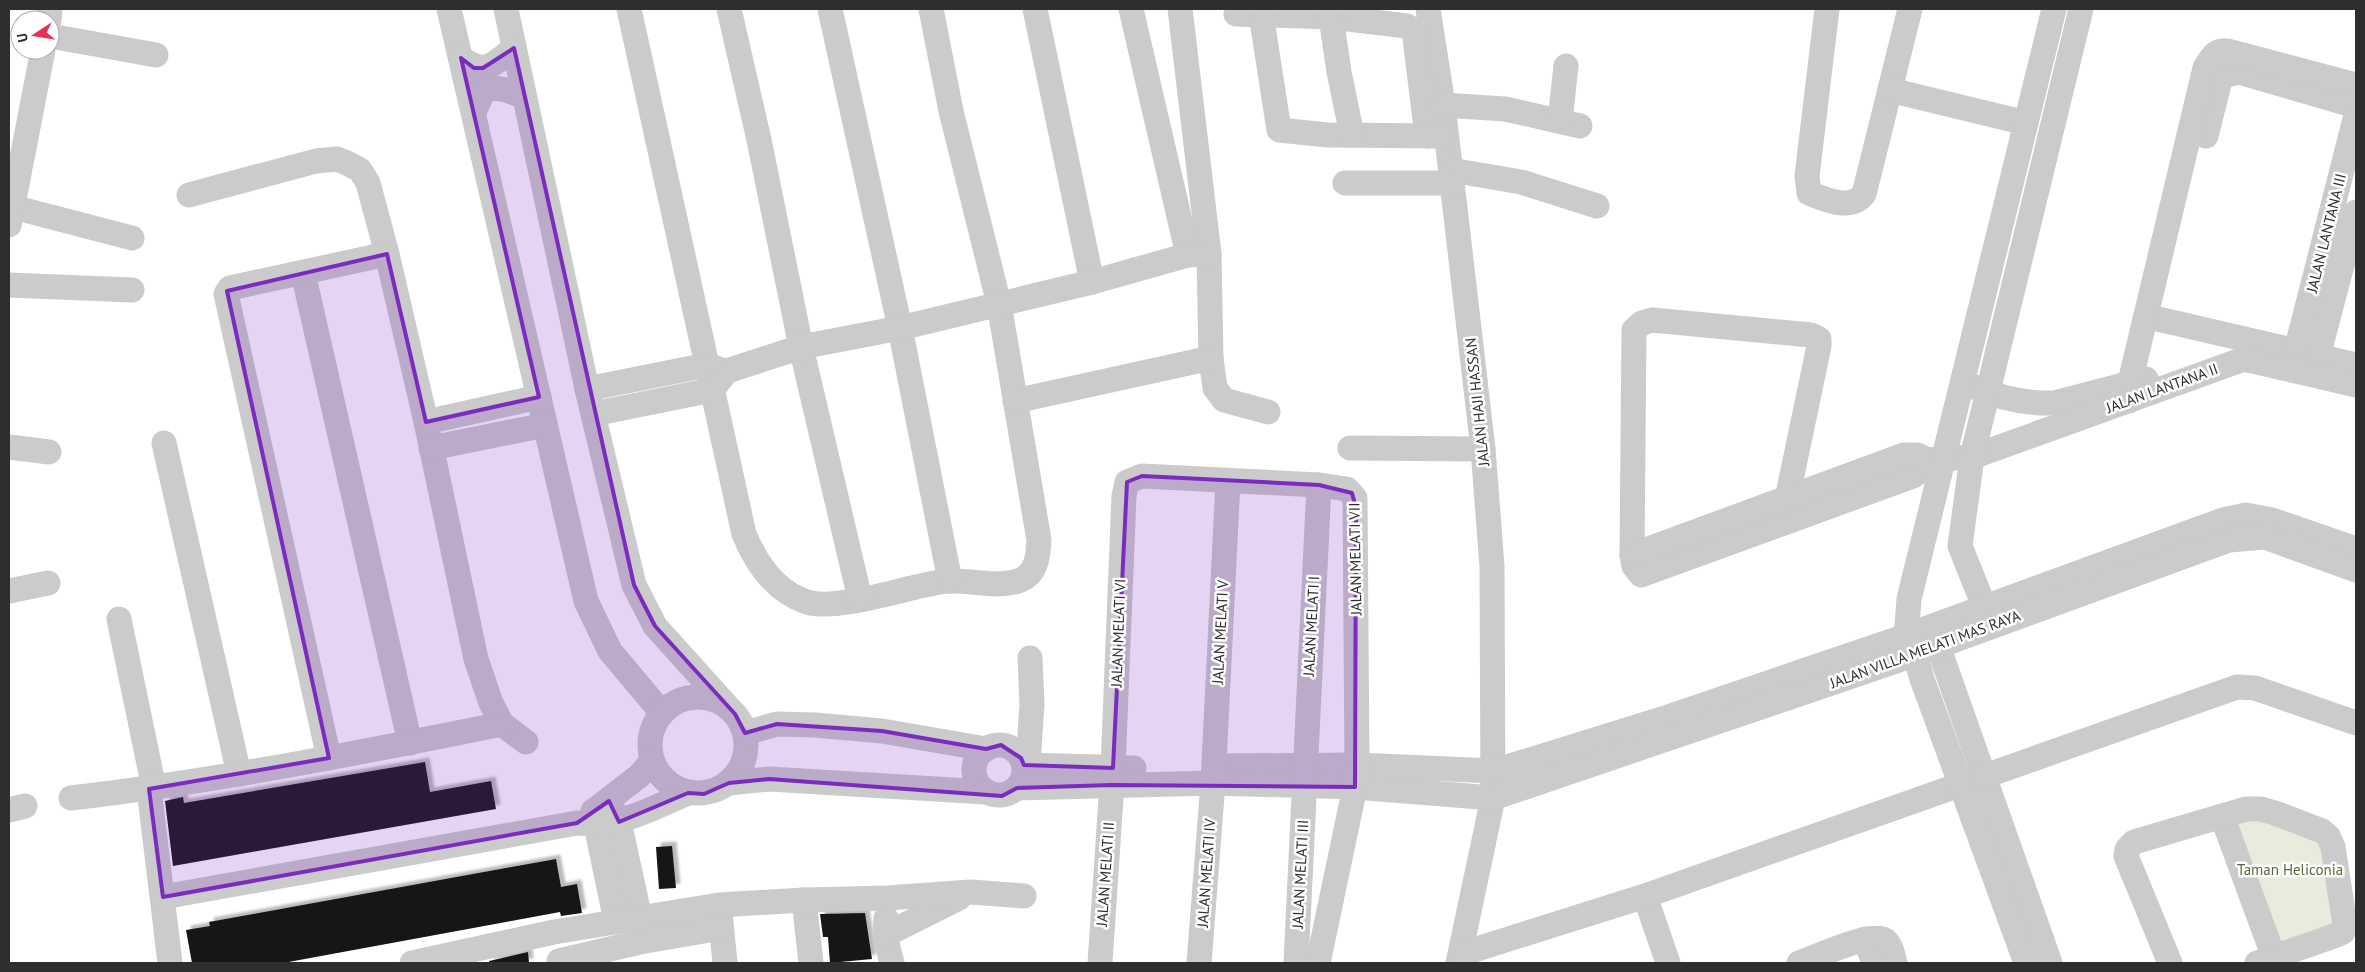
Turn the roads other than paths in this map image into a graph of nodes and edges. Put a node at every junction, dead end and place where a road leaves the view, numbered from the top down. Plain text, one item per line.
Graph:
1 (449, 9) edge
2 (506, 9) edge
3 (629, 9) edge
4 (729, 9) edge
5 (830, 9) edge
6 (931, 9) edge
7 (1035, 9) edge
8 (1132, 9) edge
9 (1180, 9) edge
10 (1428, 9) edge
11 (1827, 9) edge
12 (1910, 9) edge
13 (2054, 9) edge
14 (2082, 9) edge
15 (1236, 14) dead end
16 (1261, 14) junction
17 (1331, 17) junction
18 (60, 38) edge
19 (514, 48) junction
20 (156, 55) dead end
21 (460, 58) junction
22 (41, 60) edge
23 (2217, 65) junction
24 (1566, 66) dead end
25 (2356, 85) edge
26 (1890, 90) junction
27 (524, 97) junction
28 (1443, 105) junction
29 (2356, 106) edge
30 (474, 113) junction
31 (2356, 115) edge
32 (2026, 123) junction
33 (1352, 135) junction
34 (1437, 136) junction
35 (1451, 177) junction
36 (1345, 183) dead end
37 (189, 195) dead end
38 (11, 206) edge
39 (1597, 206) dead end
40 (2356, 212) edge
41 (132, 238) dead end
42 (387, 254) junction
43 (1198, 255) junction
44 (302, 273) junction
45 (1092, 282) junction
46 (9, 286) edge
47 (132, 290) dead end
48 (999, 304) junction
49 (2158, 319) junction
50 (900, 328) junction
51 (802, 347) junction
52 (2307, 353) junction
53 (1212, 358) junction
54 (2356, 365) edge
55 (715, 375) junction
56 (1963, 382) junction
57 (2356, 385) edge
58 (587, 388) junction
59 (2137, 390) junction
60 (1987, 393) junction
61 (539, 397) junction
62 (1014, 401) junction
63 (1268, 412) dead end
64 (593, 414) junction
65 (426, 422) junction
66 (545, 425) junction
67 (164, 443) dead end
68 (9, 447) edge
69 (431, 448) junction
70 (1350, 448) dead end
71 (1483, 449) junction
72 (49, 452) dead end
73 (1972, 457) junction
74 (1936, 459) junction
75 (1228, 481) junction
76 (1127, 482) joint
77 (1319, 485) junction
78 (1787, 499) junction
79 (2226, 530) junction
80 (2356, 549) edge
81 (1632, 555) junction
82 (2356, 570) edge
83 (950, 581) junction
84 (48, 583) dead end
85 (9, 590) edge
86 (860, 599) junction
87 (1988, 616) junction
88 (119, 619) dead end
89 (1923, 640) junction
90 (1030, 658) dead end
91 (728, 707) junction
92 (662, 713) junction
93 (2356, 723) edge
94 (502, 724) junction
95 (1666, 729) junction
96 (745, 733) junction
97 (410, 742) junction
98 (526, 742) dead end
99 (986, 748) junction
100 (329, 758) junction
101 (652, 761) junction
102 (1494, 771) junction
103 (1023, 773) junction
104 (239, 774) junction
105 (1213, 774) junction
106 (1112, 776) junction
107 (1305, 776) junction
108 (1356, 776) junction
109 (1985, 778) junction
110 (729, 783) junction
111 (1961, 786) junction
112 (152, 789) junction
113 (986, 792) junction
114 (688, 793) junction
115 (71, 798) dead end
116 (1494, 798) junction
117 (599, 816) junction
118 (2222, 816) junction
119 (971, 892) junction
120 (1024, 896) dead end
121 (1645, 896) junction
122 (163, 897) junction
123 (887, 898) junction
124 (804, 900) junction
125 (720, 916) junction
126 (616, 921) junction
127 (554, 932) junction
128 (885, 935) junction
129 (1866, 939) junction
130 (641, 941) edge
131 (472, 956) edge
132 (1460, 959) edge
133 (559, 962) edge
134 (2269, 962) edge
135 (170, 963) edge
136 (412, 963) edge
137 (726, 963) edge
138 (811, 963) edge
139 (892, 963) edge
140 (1100, 963) edge
141 (1199, 963) edge
142 (1296, 963) edge
143 (1318, 963) edge
144 (1668, 963) edge
145 (1799, 963) edge
146 (1874, 963) edge
147 (1895, 963) edge
148 (2026, 963) edge
149 (2050, 963) edge
150 (2170, 963) edge

1 - 21 street
2 - 19 street
3 - 55 street
4 - 51 street
5 - 50 street
6 - 48 street
7 - 45 street
8 - 43 street
9 - 43 street
10 - 28 street, JALAN HAJI HASSAN
11 - 26 street
12 - 26 street
13 - 32 street
14 - 60 street
15 - 16 street
16 - 17 street
16 - 33 street
17 - 33 street
17 - 34 street
18 - 20 street
19 - 21 street
19 - 27 street
21 - 30 street
22 - 38 street
23 - 25 street
23 - 29 street
23 - 49 street
23 - 59 street
24 - 28 street
26 - 32 street
27 - 30 street
27 - 58 street
28 - 34 street, JALAN HAJI HASSAN
30 - 61 street
31 - 52 street, JALAN LANTANA III
32 - 56 street
33 - 34 street
34 - 35 street, JALAN HAJI HASSAN
35 - 36 street
35 - 39 street
35 - 71 street, JALAN HAJI HASSAN
37 - 42 street
38 - 41 street
40 - 52 street, JALAN LANTANA III
42 - 44 street
42 - 65 street
43 - 45 street
43 - 53 street
44 - 97 street
44 - 100 street
45 - 48 street
46 - 47 street
48 - 50 street
48 - 62 street
49 - 52 street
49 - 59 street
50 - 51 street
50 - 83 street
51 - 55 street
51 - 86 street
52 - 54 street
53 - 62 street
53 - 63 street
55 - 58 street
55 - 64 street
55 - 86 street
56 - 60 street, JALAN LANTANA II
56 - 74 street
57 - 59 street, JALAN LANTANA II
58 - 64 street
59 - 60 street, JALAN LANTANA II
59 - 73 street, JALAN LANTANA II
60 - 73 street
61 - 65 street
61 - 66 street
62 - 83 street
64 - 91 street
65 - 69 street
66 - 69 street
66 - 92 street
67 - 104 street
68 - 72 street
69 - 94 street
70 - 71 street
71 - 102 street, JALAN HAJI HASSAN
73 - 74 street, JALAN LANTANA II
73 - 87 street
74 - 78 street, JALAN LANTANA II
74 - 81 street
74 - 89 street
75 - 76 street, JALAN MELATI VII
75 - 77 street, JALAN MELATI VII
75 - 105 street, JALAN MELATI V
76 - 106 street, JALAN MELATI VI
77 - 107 street, JALAN MELATI I
77 - 108 street, JALAN MELATI VII
78 - 81 street, JALAN LANTANA II
78 - 81 street
79 - 80 street, JALAN VILLA MELATI MAS RAYA
79 - 82 street, JALAN VILLA MELATI MAS RAYA
79 - 87 street, JALAN VILLA MELATI MAS RAYA
83 - 86 street
84 - 85 street
87 - 89 street, JALAN VILLA MELATI MAS RAYA
88 - 112 street
89 - 95 street, JALAN VILLA MELATI MAS RAYA
89 - 109 street
89 - 111 street
90 - 103 street
91 - 92 street
91 - 96 street
92 - 101 street
93 - 109 street
94 - 97 street
94 - 98 street
95 - 102 street, JALAN VILLA MELATI MAS RAYA
95 - 116 street, JALAN VILLA MELATI MAS RAYA
96 - 99 street
96 - 110 street
97 - 100 street
99 - 103 street
99 - 113 street
100 - 104 street
101 - 114 street
101 - 117 street
102 - 108 street, JALAN VILLA MELATI MAS RAYA
102 - 116 street, JALAN HAJI HASSAN
103 - 106 street
103 - 113 street
104 - 112 street
105 - 106 street
105 - 107 street
105 - 141 street, JALAN MELATI IV
106 - 140 street, JALAN MELATI II
107 - 108 street
107 - 142 street, JALAN MELATI III
108 - 116 street
108 - 143 street, JALAN MELATI VII
109 - 111 street
109 - 149 street
110 - 113 street
110 - 114 street
111 - 121 street
111 - 148 street
112 - 115 street
112 - 122 street
114 - 117 street
116 - 132 street, JALAN HAJI HASSAN
117 - 122 street
117 - 126 street
117 - 130 street
118 - 134 street
118 - 134 street
118 - 150 street
119 - 120 street
119 - 123 street
119 - 128 street
121 - 132 street
121 - 144 street
122 - 135 street
123 - 124 street
123 - 128 street
124 - 125 street
124 - 138 street
125 - 130 street
125 - 137 street
126 - 127 street
126 - 130 street
127 - 131 street
127 - 133 street
128 - 139 street
129 - 145 street
129 - 146 street
129 - 147 street
130 - 133 street
131 - 136 street

